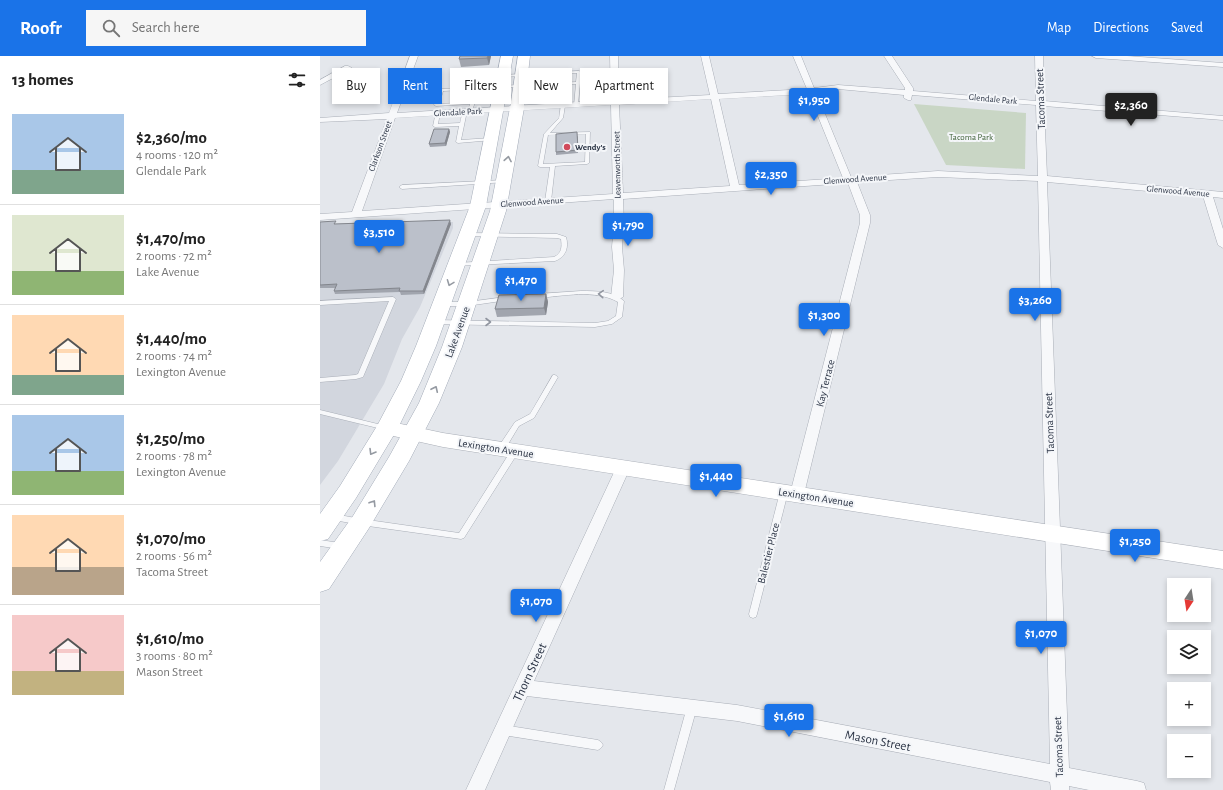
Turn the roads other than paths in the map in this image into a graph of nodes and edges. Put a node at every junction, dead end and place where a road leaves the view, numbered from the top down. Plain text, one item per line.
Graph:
1 (414, 56) edge
2 (507, 56) edge
3 (524, 56) edge
4 (614, 56) edge
5 (705, 56) edge
6 (797, 56) edge
7 (888, 56) edge
8 (1039, 56) edge
9 (1096, 56) edge
10 (1223, 66) edge
11 (615, 68) edge
12 (332, 77) edge
13 (512, 81) junction
14 (320, 83) edge
15 (578, 83) junction
16 (812, 91) junction
17 (909, 95) junction
18 (716, 96) junction
19 (668, 99) edge
20 (589, 104) edge
21 (616, 104) edge
22 (576, 105) junction
23 (563, 106) junction
24 (1040, 106) junction
25 (517, 108) junction
26 (498, 110) junction
27 (436, 111) junction
28 (468, 111) junction
29 (391, 116) junction
30 (1223, 118) edge
31 (320, 120) edge
32 (462, 124) junction
33 (1223, 125) edge
34 (546, 134) junction
35 (491, 140) junction
36 (553, 166) junction
37 (1042, 178) junction
38 (850, 180) junction
39 (504, 181) junction
40 (483, 182) junction
41 (402, 187) dead end
42 (735, 188) junction
43 (1207, 194) junction
44 (1223, 195) edge
45 (618, 196) junction
46 (548, 201) junction
47 (500, 204) junction
48 (478, 206) junction
49 (356, 214) junction
50 (320, 217) edge
51 (468, 235) junction
52 (491, 235) junction
53 (1223, 245) edge
54 (481, 264) junction
55 (456, 265) junction
56 (531, 296) edge
57 (617, 297) junction
58 (511, 298) edge
59 (320, 302) edge
60 (442, 304) junction
61 (467, 304) junction
62 (435, 322) junction
63 (461, 322) junction
64 (555, 378) dead end
65 (320, 380) edge
66 (320, 412) edge
67 (386, 428) junction
68 (413, 434) junction
69 (508, 450) junction
70 (623, 468) junction
71 (790, 493) junction
72 (332, 516) junction
73 (361, 522) junction
74 (320, 532) edge
75 (1052, 533) junction
76 (320, 543) edge
77 (345, 547) junction
78 (1223, 560) edge
79 (320, 582) edge
80 (753, 614) dead end
81 (522, 687) junction
82 (692, 707) junction
83 (503, 730) junction
84 (598, 745) dead end
85 (1060, 782) edge
86 (475, 790) edge
87 (669, 790) edge
88 (1137, 790) edge

1 - 29 street, Clarkson Street
2 - 13 main road, Lake Avenue
3 - 13 main road, Lake Avenue
4 - 11 street, Leavenworth Street
5 - 18 street
6 - 16 street, Kay Terrace
7 - 17 street
8 - 24 street, Tacoma Street
9 - 10 street
12 - 14 street
13 - 15 lane
13 - 15 lane
13 - 25 main road, Lake Avenue
13 - 26 main road, Lake Avenue
13 - 27 lane
15 - 22 lane
16 - 17 street, Glendale Park
16 - 18 street, Glendale Park
16 - 38 street, Kay Terrace
17 - 24 street, Glendale Park
18 - 19 street, Glendale Park
18 - 42 street
20 - 22 street, Glendale Park
21 - 45 street, Leavenworth Street
22 - 23 street, Glendale Park
23 - 25 street, Glendale Park
23 - 34 lane
24 - 30 street, Glendale Park
24 - 33 street, Glendale Park
24 - 37 street, Tacoma Street
25 - 26 street, Glendale Park
39 -> 25 main road, Lake Avenue
26 - 28 street, Glendale Park
26 - 35 main road, Lake Avenue
27 - 28 street, Glendale Park
27 - 29 street, Glendale Park
27 - 32 lane
28 - 32 lane
29 - 31 street, Glendale Park
29 - 49 street, Clarkson Street
32 - 35 lane
34 - 36 lane
34 - 36 lane
35 - 40 main road, Lake Avenue
36 - 46 lane
37 - 38 street, Glenwood Avenue
37 - 43 street, Glenwood Avenue
37 - 75 street, Tacoma Street
38 - 42 street, Glenwood Avenue
38 - 71 street, Kay Terrace
39 - 40 lane
39 - 47 main road, Lake Avenue
40 - 41 lane
40 - 48 main road, Lake Avenue
42 - 45 street, Glenwood Avenue
43 - 44 street, Glenwood Avenue
43 - 53 street
45 - 46 street, Glenwood Avenue
45 - 57 street, Leavenworth Street
46 - 47 street, Glenwood Avenue
47 - 48 street, Glenwood Avenue
47 - 52 main road, Lake Avenue
48 - 49 street, Glenwood Avenue
48 - 51 main road, Lake Avenue
49 - 50 street, Glenwood Avenue
51 - 52 lane
51 - 55 main road, Lake Avenue
52 - 54 main road, Lake Avenue
52 - 54 lane
54 - 55 lane
54 - 61 main road, Lake Avenue
55 -> 60 main road, Lake Avenue
57 -> 56 lane
63 -> 57 lane
58 - 61 lane
59 - 65 lane
60 - 61 lane
60 - 62 main road, Lake Avenue
61 - 63 main road, Lake Avenue
62 - 63 lane
62 - 67 main road, Lake Avenue
68 -> 63 main road, Lake Avenue
64 - 69 lane
66 - 67 lane
67 - 68 main road, Lexington Avenue
67 -> 72 main road, Lake Avenue
68 - 69 main road, Lexington Avenue
73 -> 68 main road, Lake Avenue
69 - 70 main road, Lexington Avenue
69 - 73 lane
70 - 71 main road, Lexington Avenue
70 - 81 street, Thorn Street
71 - 75 main road, Lexington Avenue
71 - 80 lane, Balestier Place
72 - 73 lane
72 - 74 main road, Lake Avenue
73 - 77 main road, Lake Avenue
75 - 78 main road, Lexington Avenue
75 - 85 street, Tacoma Street
76 - 77 lane
77 - 79 main road, Lake Avenue
81 - 82 street, Mason Street
81 - 83 street, Thorn Street
82 - 85 street, Mason Street
82 - 87 lane
83 - 84 lane
83 - 86 street, Thorn Street
85 - 88 street, Mason Street

